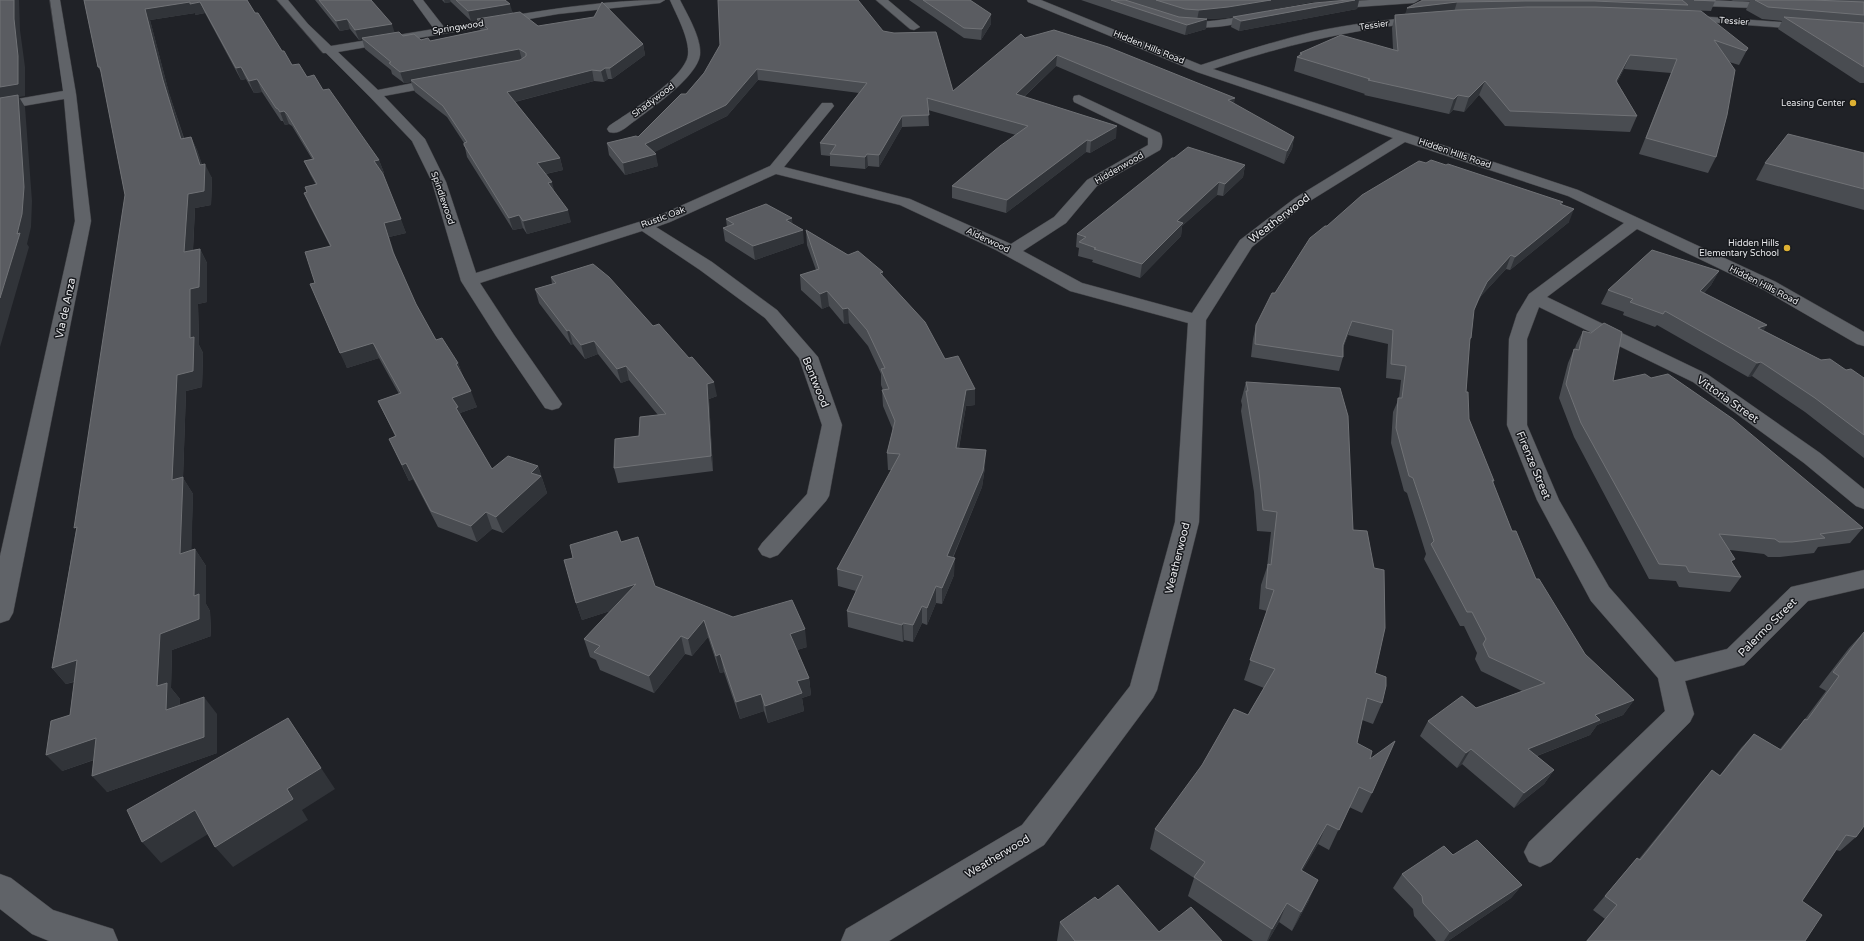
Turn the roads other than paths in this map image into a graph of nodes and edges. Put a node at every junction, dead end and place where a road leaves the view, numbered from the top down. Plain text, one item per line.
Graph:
1 (55, 0) edge
2 (282, 0) edge
3 (418, 0) edge
4 (573, 0) edge
5 (660, 0) edge
6 (675, 0) edge
7 (881, 0) edge
8 (1032, 0) edge
9 (1414, 0) edge
10 (1629, 0) edge
11 (1375, 1) edge
12 (1687, 1) edge
13 (1319, 7) edge
14 (1787, 7) edge
15 (558, 11) junction
16 (1276, 13) edge
17 (1670, 17) edge
18 (1166, 18) edge
19 (1436, 18) edge
20 (914, 27) dead end
21 (440, 30) junction
22 (1864, 31) edge
23 (327, 50) junction
24 (1201, 68) junction
25 (452, 79) edge
26 (70, 94) junction
27 (375, 94) junction
28 (1079, 99) dead end
29 (0, 106) edge
30 (827, 106) dead end
31 (614, 129) dead end
32 (1406, 136) junction
33 (775, 169) junction
34 (1635, 223) junction
35 (643, 225) junction
36 (1011, 251) junction
37 (470, 281) junction
38 (1535, 298) junction
39 (1197, 320) junction
40 (1864, 340) edge
41 (552, 404) dead end
42 (1864, 501) edge
43 (770, 549) dead end
44 (1864, 579) edge
45 (0, 613) edge
46 (1670, 674) junction
47 (1540, 852) dead end
48 (0, 889) edge
49 (101, 941) edge
50 (858, 941) edge

1 - 26 street, Via de Anza
2 - 23 street, Spindlewood
3 - 21 street
4 - 15 street
5 - 15 street, Springwood
6 - 31 street, Shadywood
7 - 20 street
8 - 24 street, Hidden Hills Road
9 - 11 street
10 - 12 street
11 - 13 street
12 - 14 street
15 - 21 street, Springwood
16 - 18 street
17 - 22 street, Tessier
19 - 24 street, Tessier
21 - 23 street, Springwood
23 - 27 street, Spindlewood
24 - 32 street, Hidden Hills Road
25 - 27 street
26 - 29 street
26 - 45 street, Via de Anza
27 - 37 street, Spindlewood
28 - 36 street, Hiddenwood
30 - 33 street, Rustic Oak
32 - 34 street, Hidden Hills Road
32 - 39 street, Weatherwood
33 - 35 street, Rustic Oak
33 - 36 street, Alderwood
34 - 38 street, Firenze Street
34 - 40 street, Hidden Hills Road
35 - 37 street, Rustic Oak
35 - 43 street, Bentwood
36 - 39 street, Alderwood
37 - 41 street, Spindlewood
38 - 42 street, Vittoria Street
38 - 46 street, Firenze Street
39 - 50 street, Weatherwood
44 - 46 street, Palermo Street
46 - 47 street
48 - 49 street

